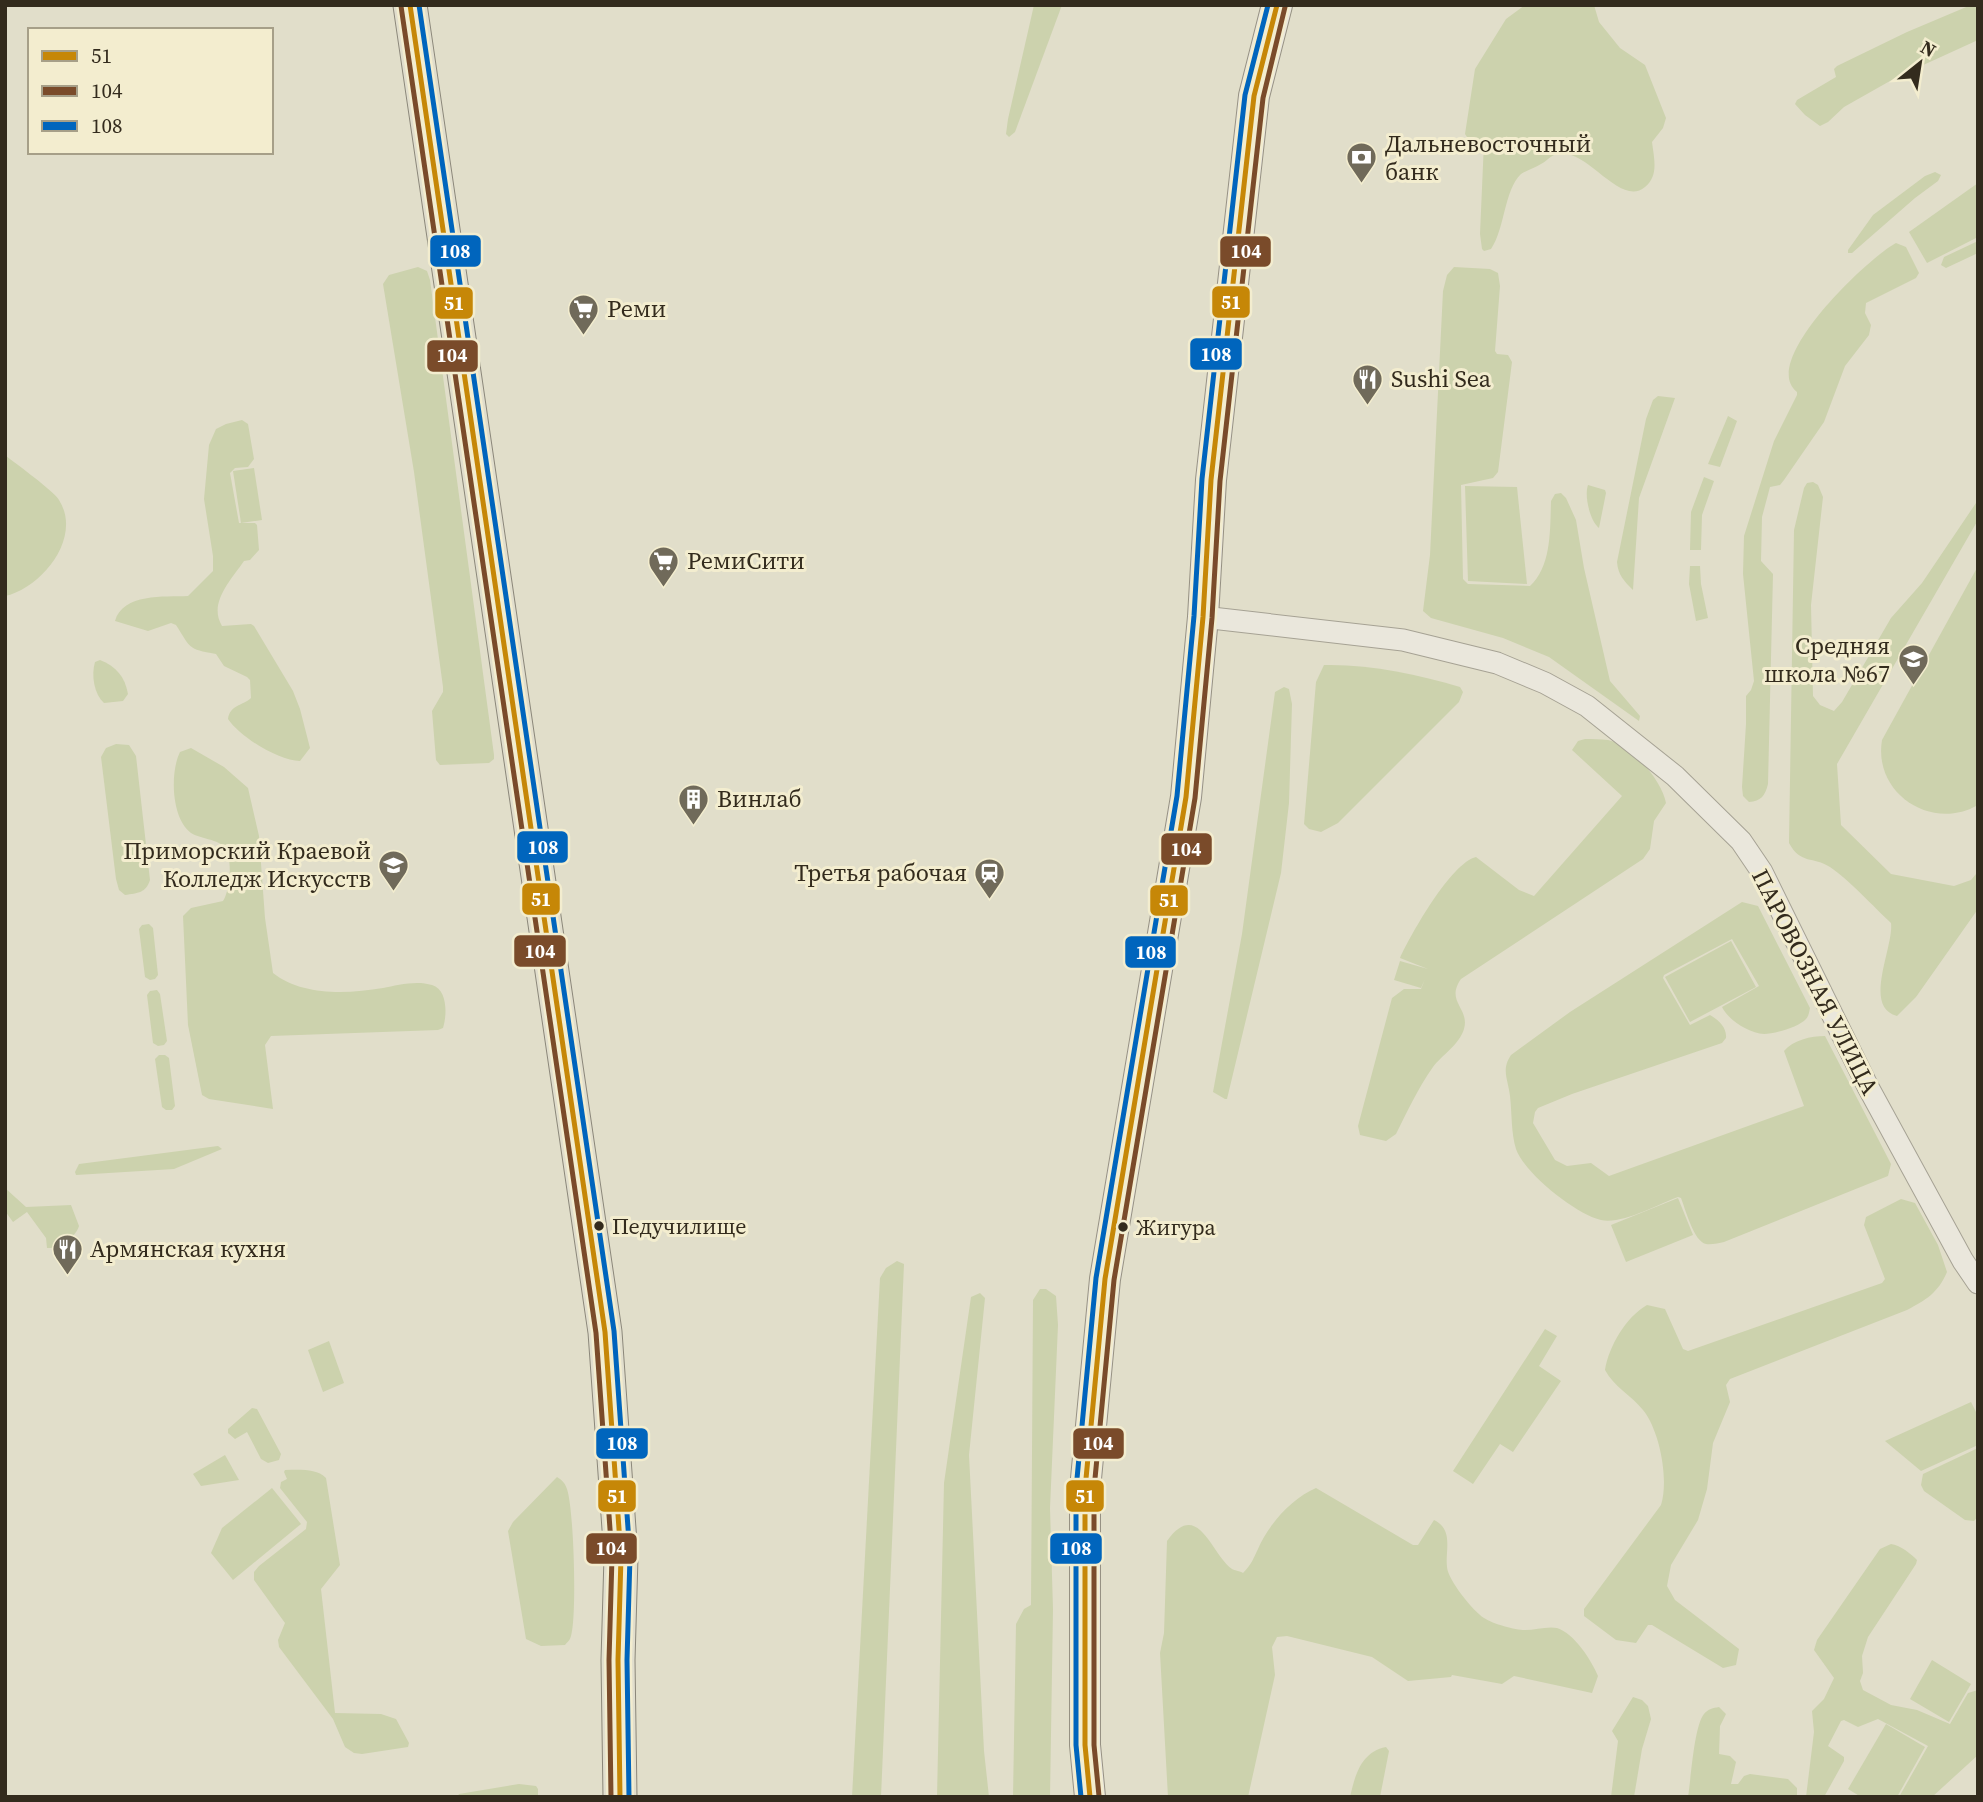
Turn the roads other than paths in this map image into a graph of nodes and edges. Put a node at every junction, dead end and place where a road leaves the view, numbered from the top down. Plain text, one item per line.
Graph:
1 (410, 5) edge
2 (1277, 5) edge
3 (1203, 617) junction
4 (1978, 1283) edge
5 (620, 1797) edge
6 (1090, 1797) edge

1 - 5 main road
2 - 3 main road
3 - 4 street, ПАРОВОЗНАЯ УЛИЦА
3 - 6 main road

